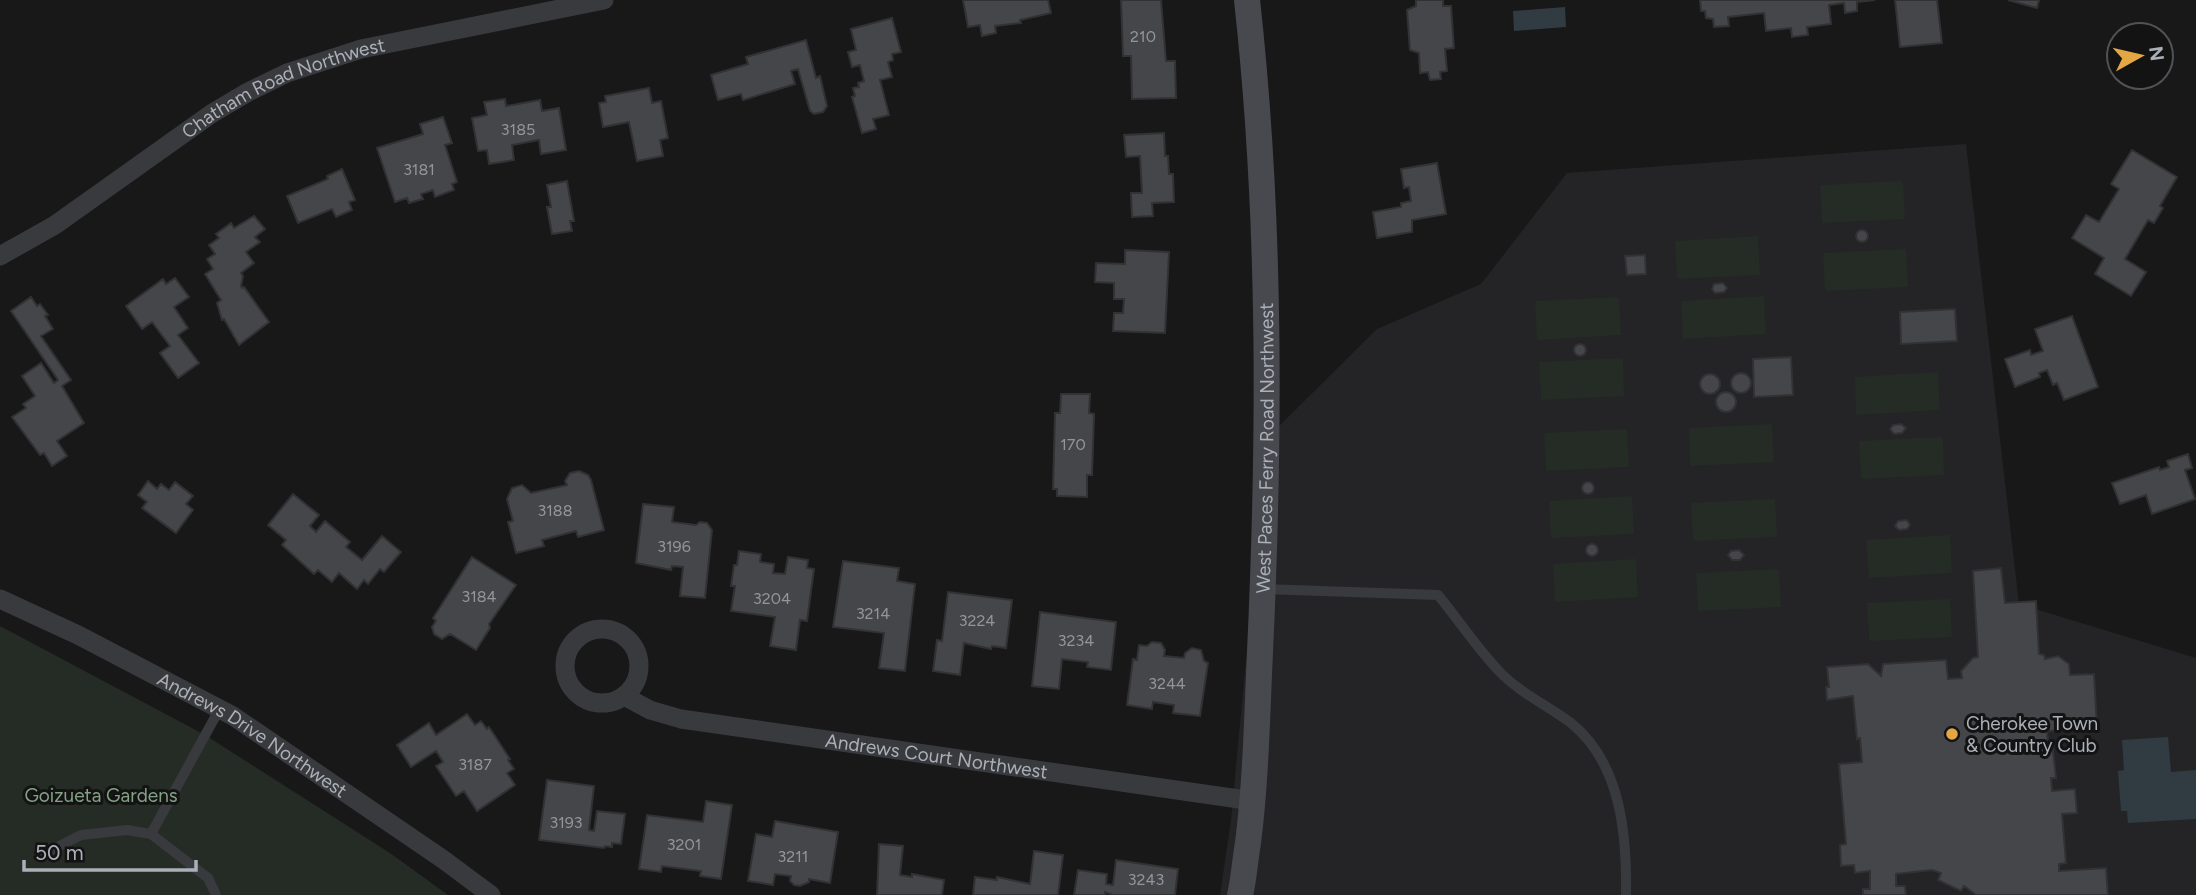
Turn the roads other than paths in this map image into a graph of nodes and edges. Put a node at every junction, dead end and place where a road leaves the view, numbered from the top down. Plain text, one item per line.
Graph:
1 (604, 0) edge
2 (1247, 0) edge
3 (0, 256) edge
4 (1263, 589) junction
5 (0, 599) edge
6 (624, 696) dead end
7 (220, 708) junction
8 (1253, 801) junction
9 (151, 834) junction
10 (46, 853) dead end
11 (216, 895) edge
12 (491, 895) edge
13 (1240, 895) edge
14 (1626, 895) edge

1 - 3 street, Chatham Road Northwest
2 - 4 main road, West Paces Ferry Road Northwest
4 - 8 main road, West Paces Ferry Road Northwest
4 - 14 lane
5 - 7 street, Andrews Drive Northwest
6 - 8 street, Andrews Court Northwest
7 - 9 lane
7 - 12 street, Andrews Drive Northwest
8 - 13 main road, West Paces Ferry Road Northwest
9 - 10 lane
9 - 11 lane

